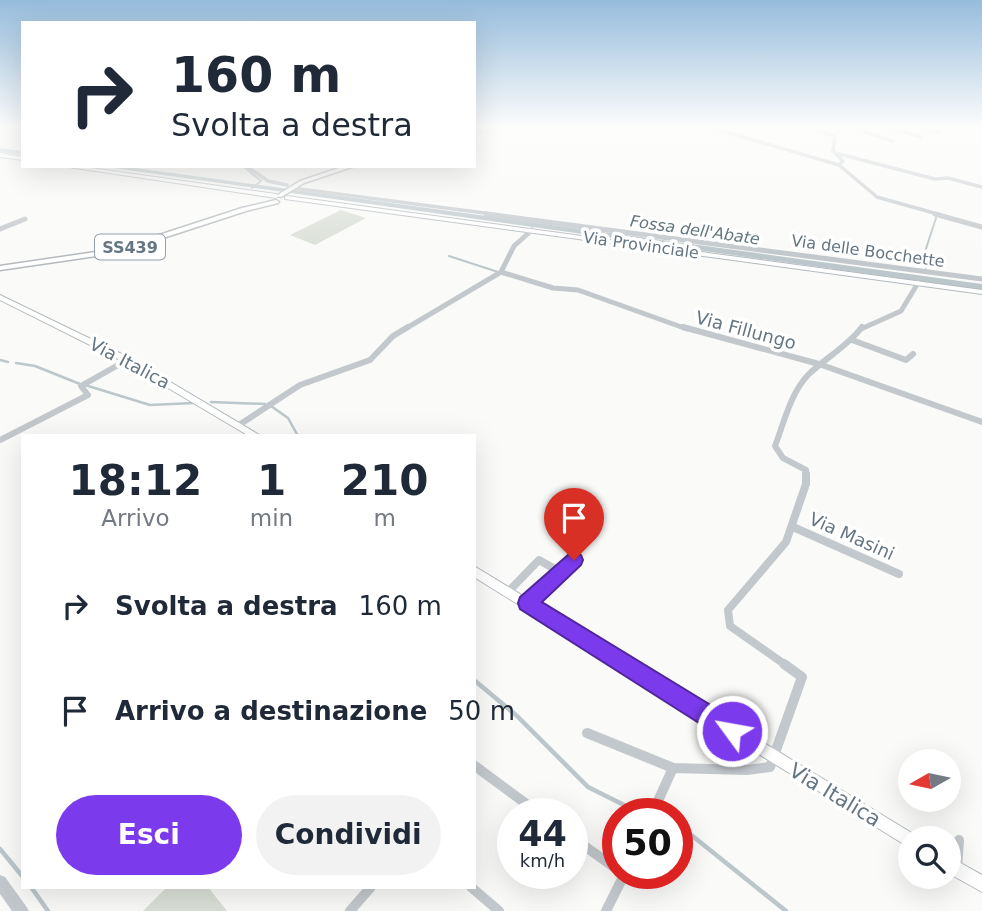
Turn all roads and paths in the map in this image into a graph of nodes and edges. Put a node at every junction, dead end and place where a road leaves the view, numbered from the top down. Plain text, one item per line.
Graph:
1 (87, 170) edge
2 (251, 170) edge
3 (342, 170) edge
4 (845, 170) edge
5 (896, 170) edge
6 (292, 187) junction
7 (982, 187) edge
8 (277, 198) junction
9 (25, 219) dead end
10 (982, 222) edge
11 (974, 225) junction
12 (982, 227) edge
13 (0, 229) edge
14 (531, 230) junction
15 (0, 268) edge
16 (501, 272) junction
17 (982, 279) edge
18 (918, 283) junction
19 (982, 292) edge
20 (0, 297) edge
21 (852, 340) junction
22 (913, 354) dead end
23 (127, 360) junction
24 (819, 364) junction
25 (982, 422) edge
26 (239, 425) junction
27 (253, 434) edge
28 (0, 440) edge
29 (793, 527) junction
30 (574, 560) dead end
31 (476, 572) edge
32 (559, 572) junction
33 (899, 574) dead end
34 (508, 592) junction
35 (527, 603) junction
36 (587, 733) dead end
37 (774, 758) junction
38 (476, 767) edge
39 (673, 768) junction
40 (518, 798) edge
41 (659, 798) edge
42 (898, 833) edge
43 (961, 871) edge
44 (0, 881) edge
45 (982, 884) edge
46 (369, 889) edge
47 (473, 889) edge
48 (615, 889) edge
49 (21, 911) edge
50 (350, 911) edge
51 (499, 911) edge
52 (606, 911) edge

1 - 8 main road, Via Provinciale
2 - 6 street, Via delle Bocchette
3 - 6 main road
4 - 11 street
5 - 7 street
6 - 8 main road
6 - 17 street, Via delle Bocchette
8 - 14 main road, Via Provinciale
8 - 15 main road, SS439
9 - 13 street
10 - 11 street
11 - 12 street
14 - 16 street
14 - 18 main road, Via Provinciale
16 - 24 street, Via Fillungo
16 - 26 street
18 - 19 main road, Via Provinciale
18 - 21 street, Via Masini
20 - 23 main road, Via Italica
21 - 22 street
21 - 24 street, Via Masini
23 - 26 main road, Via Italica
23 - 28 street
24 - 25 street, Via Fillungo
24 - 29 street, Via Masini
26 - 27 main road, Via Italica
29 - 33 street, Via Masini
29 - 37 street, Via Masini
30 - 32 street
31 - 34 main road, Via Italica
32 - 34 street
32 - 35 street
34 - 35 main road, Via Italica
35 - 37 main road, Via Italica
36 - 39 street
37 - 39 street
37 - 42 main road, Via Italica
38 - 40 street
39 - 41 street
43 - 45 main road
44 - 49 street
46 - 50 street
47 - 51 street
48 - 52 street

